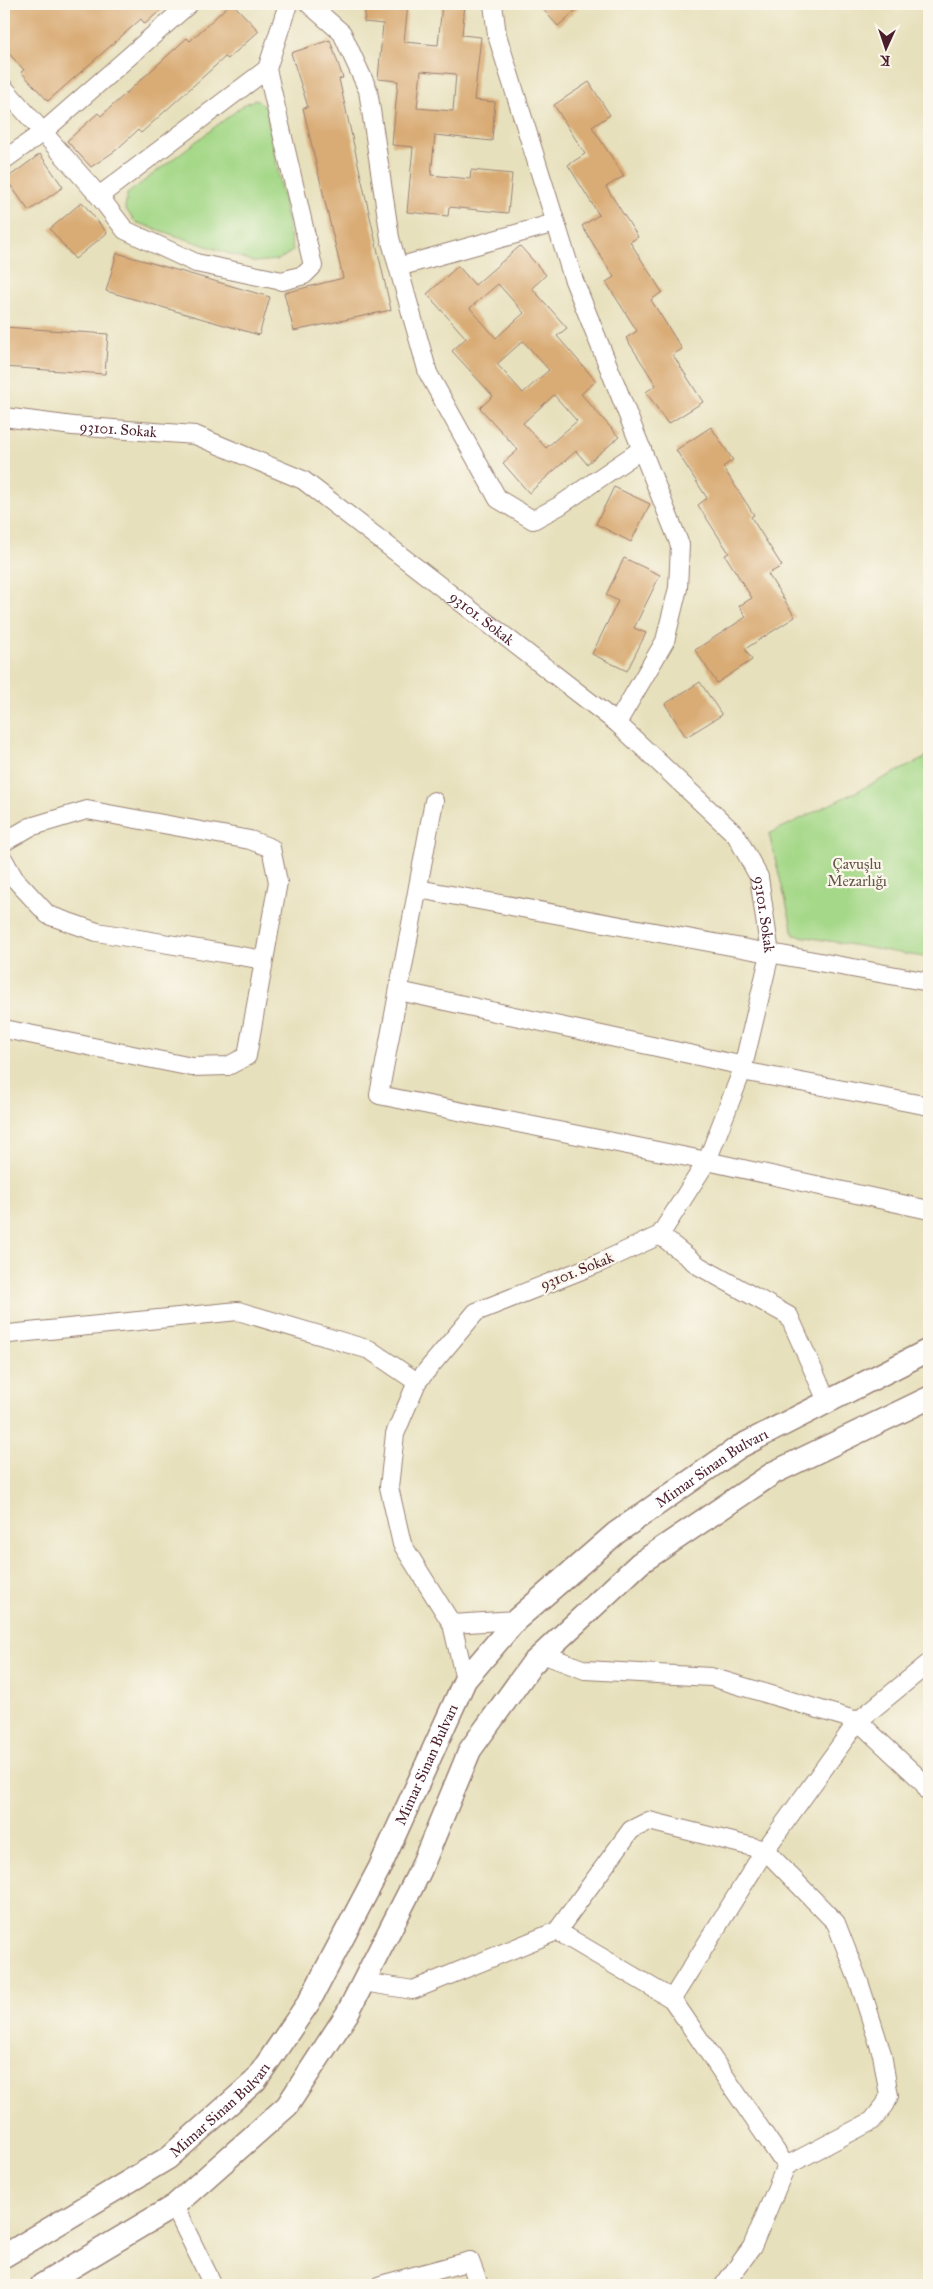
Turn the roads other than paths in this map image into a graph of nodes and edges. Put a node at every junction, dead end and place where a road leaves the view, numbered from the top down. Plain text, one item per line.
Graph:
1 (190, 4) edge
2 (288, 4) edge
3 (309, 4) edge
4 (493, 4) edge
5 (267, 69) junction
6 (4, 88) edge
7 (43, 132) junction
8 (4, 160) edge
9 (99, 196) junction
10 (554, 223) junction
11 (398, 267) junction
12 (4, 417) edge
13 (642, 449) junction
14 (617, 723) junction
15 (434, 801) dead end
16 (4, 842) edge
17 (4, 860) edge
18 (418, 889) junction
19 (770, 954) junction
20 (264, 960) junction
21 (929, 982) edge
22 (399, 991) junction
23 (4, 1029) edge
24 (743, 1068) junction
25 (929, 1106) edge
26 (707, 1161) junction
27 (929, 1210) edge
28 (660, 1235) junction
29 (9, 1334) dead end
30 (929, 1350) edge
31 (416, 1382) junction
32 (929, 1398) edge
33 (827, 1401) junction
34 (516, 1620) junction
35 (452, 1624) junction
36 (542, 1654) junction
37 (929, 1663) edge
38 (465, 1680) junction
39 (858, 1721) junction
40 (929, 1792) edge
41 (765, 1850) junction
42 (557, 1930) junction
43 (363, 1982) junction
44 (672, 1999) junction
45 (786, 2166) junction
46 (174, 2206) junction
47 (4, 2256) edge
48 (42, 2285) edge
49 (213, 2285) edge
50 (381, 2285) edge
51 (479, 2285) edge
52 (724, 2285) edge

1 - 7 street
2 - 5 street
3 - 11 street
4 - 10 street
5 - 9 street
5 - 9 street
6 - 7 street
7 - 8 street
7 - 9 street
10 - 11 street
10 - 13 street
11 - 13 street
12 - 14 street, 93101. Sokak
13 - 14 street
14 - 19 street, 93101. Sokak
15 - 18 street
16 - 20 street
17 - 20 street
18 - 19 street
18 - 22 street
19 - 21 street
19 - 24 street, 93101. Sokak
20 - 23 street
22 - 24 street
22 - 26 street
24 - 25 street
24 - 26 street, 93101. Sokak
26 - 27 street
26 - 28 street, 93101. Sokak
28 - 31 street, 93101. Sokak
28 - 33 street
29 - 31 street
30 - 33 main road, Mimar Sinan Bulvarı
31 - 35 street, 93101. Sokak
32 - 36 main road
33 - 34 main road, Mimar Sinan Bulvarı
34 - 35 street
34 - 38 main road, Mimar Sinan Bulvarı
35 - 38 street, 93101. Sokak
36 - 39 street
36 - 43 main road
37 - 39 street
38 - 47 main road, Mimar Sinan Bulvarı
39 - 40 street
39 - 41 street
41 - 42 street
41 - 44 street
41 - 45 street
42 - 43 street
42 - 44 street
43 - 46 main road
44 - 45 street
45 - 52 street
46 - 48 main road
46 - 49 street
50 - 51 street

